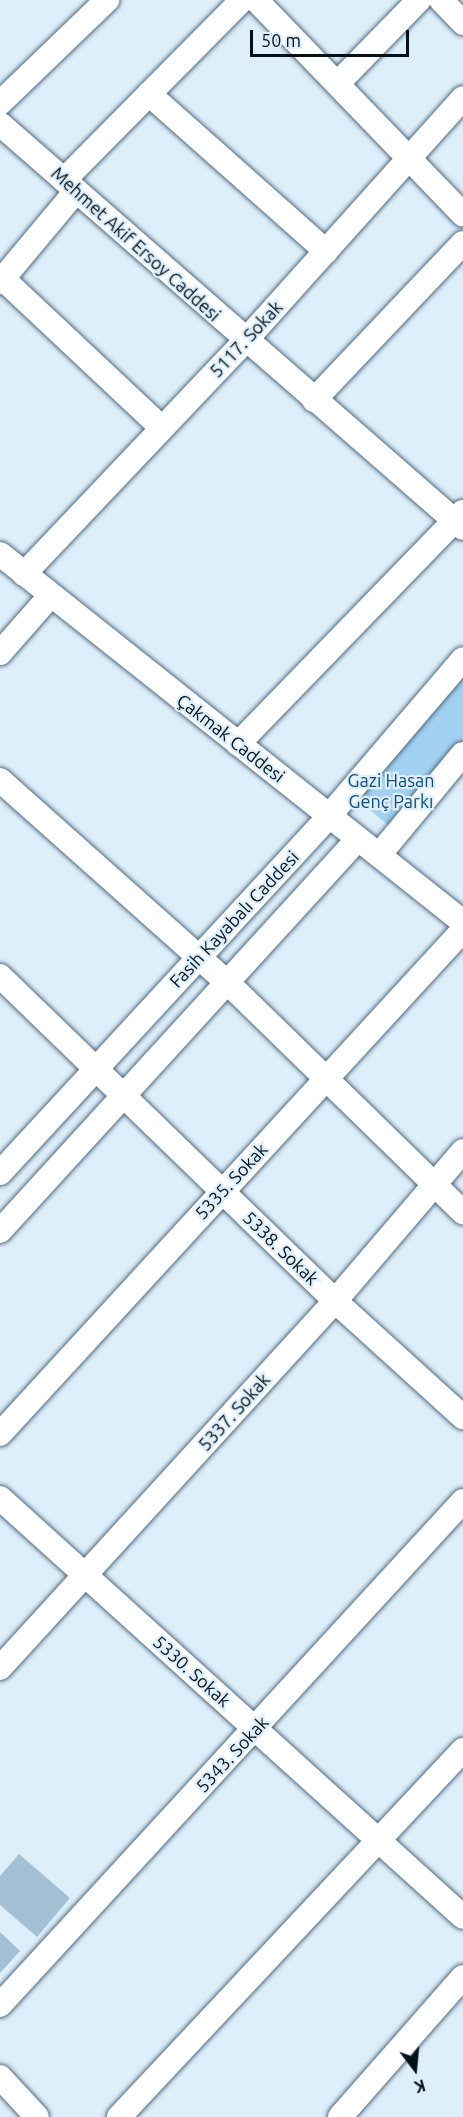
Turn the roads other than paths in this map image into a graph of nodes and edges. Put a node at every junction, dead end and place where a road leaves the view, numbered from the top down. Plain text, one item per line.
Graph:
1 (107, 0) edge
2 (242, 0) edge
3 (256, 0) edge
4 (419, 0) edge
5 (441, 0) edge
6 (463, 23) edge
7 (338, 84) junction
8 (149, 94) junction
9 (463, 98) edge
10 (0, 103) edge
11 (0, 124) edge
12 (411, 158) junction
13 (70, 185) junction
14 (463, 214) edge
15 (463, 243) edge
16 (326, 251) junction
17 (1, 279) edge
18 (245, 341) junction
19 (314, 400) junction
20 (162, 428) junction
21 (460, 520) edge
22 (0, 554) edge
23 (24, 574) junction
24 (51, 595) junction
25 (0, 653) edge
26 (463, 659) edge
27 (238, 744) junction
28 (463, 754) edge
29 (0, 780) edge
30 (329, 816) junction
31 (358, 839) junction
32 (379, 855) junction
33 (463, 922) edge
34 (463, 930) edge
35 (197, 959) junction
36 (0, 976) edge
37 (227, 982) junction
38 (97, 1068) junction
39 (326, 1077) junction
40 (124, 1095) junction
41 (463, 1150) edge
42 (0, 1173) edge
43 (435, 1184) junction
44 (222, 1190) junction
45 (463, 1212) edge
46 (0, 1231) edge
47 (335, 1301) junction
48 (463, 1417) edge
49 (0, 1434) edge
50 (0, 1498) edge
51 (463, 1501) edge
52 (87, 1575) junction
53 (0, 1668) edge
54 (256, 1728) junction
55 (463, 1750) edge
56 (378, 1840) junction
57 (463, 1917) edge
58 (463, 1977) edge
59 (0, 2005) edge
60 (0, 2077) edge
61 (37, 2117) edge
62 (119, 2117) edge
63 (340, 2117) edge

1 - 10 street
2 - 8 street
3 - 7 street
4 - 7 street
5 - 6 street
7 - 12 street
8 - 13 street
8 - 16 street
9 - 12 street, 5117. Sokak
11 - 13 street, Mehmet Akif Ersoy Caddesi
12 - 14 street
12 - 16 street, 5117. Sokak
13 - 17 street
13 - 18 street, Mehmet Akif Ersoy Caddesi
15 - 19 street
16 - 18 street, 5117. Sokak
17 - 20 street
18 - 19 street, Mehmet Akif Ersoy Caddesi
18 - 20 street, 5117. Sokak
19 - 21 street, Mehmet Akif Ersoy Caddesi
20 - 23 street, 5117. Sokak
21 - 27 street
22 - 23 street, Çakmak Caddesi
23 - 24 street, Çakmak Caddesi
24 - 25 street
24 - 27 street, Çakmak Caddesi
26 - 30 street, Fasih Kayabalı Caddesi
27 - 30 street, Çakmak Caddesi
28 - 32 street
29 - 35 street
30 - 31 street, Çakmak Caddesi
30 - 35 street, Fasih Kayabalı Caddesi
31 - 32 street, Çakmak Caddesi
31 - 37 street, Fasih Kayabalı Caddesi
32 - 33 street, Çakmak Caddesi
34 - 39 street, 5335. Sokak
35 - 37 street
35 - 38 street, Fasih Kayabalı Caddesi
36 - 38 street, 5338. Sokak
37 - 39 street
37 - 40 street, Fasih Kayabalı Caddesi
38 - 40 street, 5338. Sokak
38 - 42 street, Fasih Kayabalı Caddesi
39 - 43 street
39 - 44 street, 5335. Sokak
40 - 44 street, 5338. Sokak
40 - 46 street, Fasih Kayabalı Caddesi
41 - 43 street, 5337. Sokak
43 - 45 street
43 - 47 street, 5337. Sokak
44 - 47 street, 5338. Sokak
44 - 49 street, 5335. Sokak
47 - 48 street, 5338. Sokak
47 - 52 street, 5337. Sokak
50 - 52 street, 5330. Sokak
51 - 54 street, 5343. Sokak
52 - 53 street, 5337. Sokak
52 - 54 street, 5330. Sokak
54 - 56 street, 5330. Sokak
54 - 59 street, 5343. Sokak
55 - 56 street
56 - 57 street, 5330. Sokak
56 - 62 street
58 - 63 street
60 - 61 street

